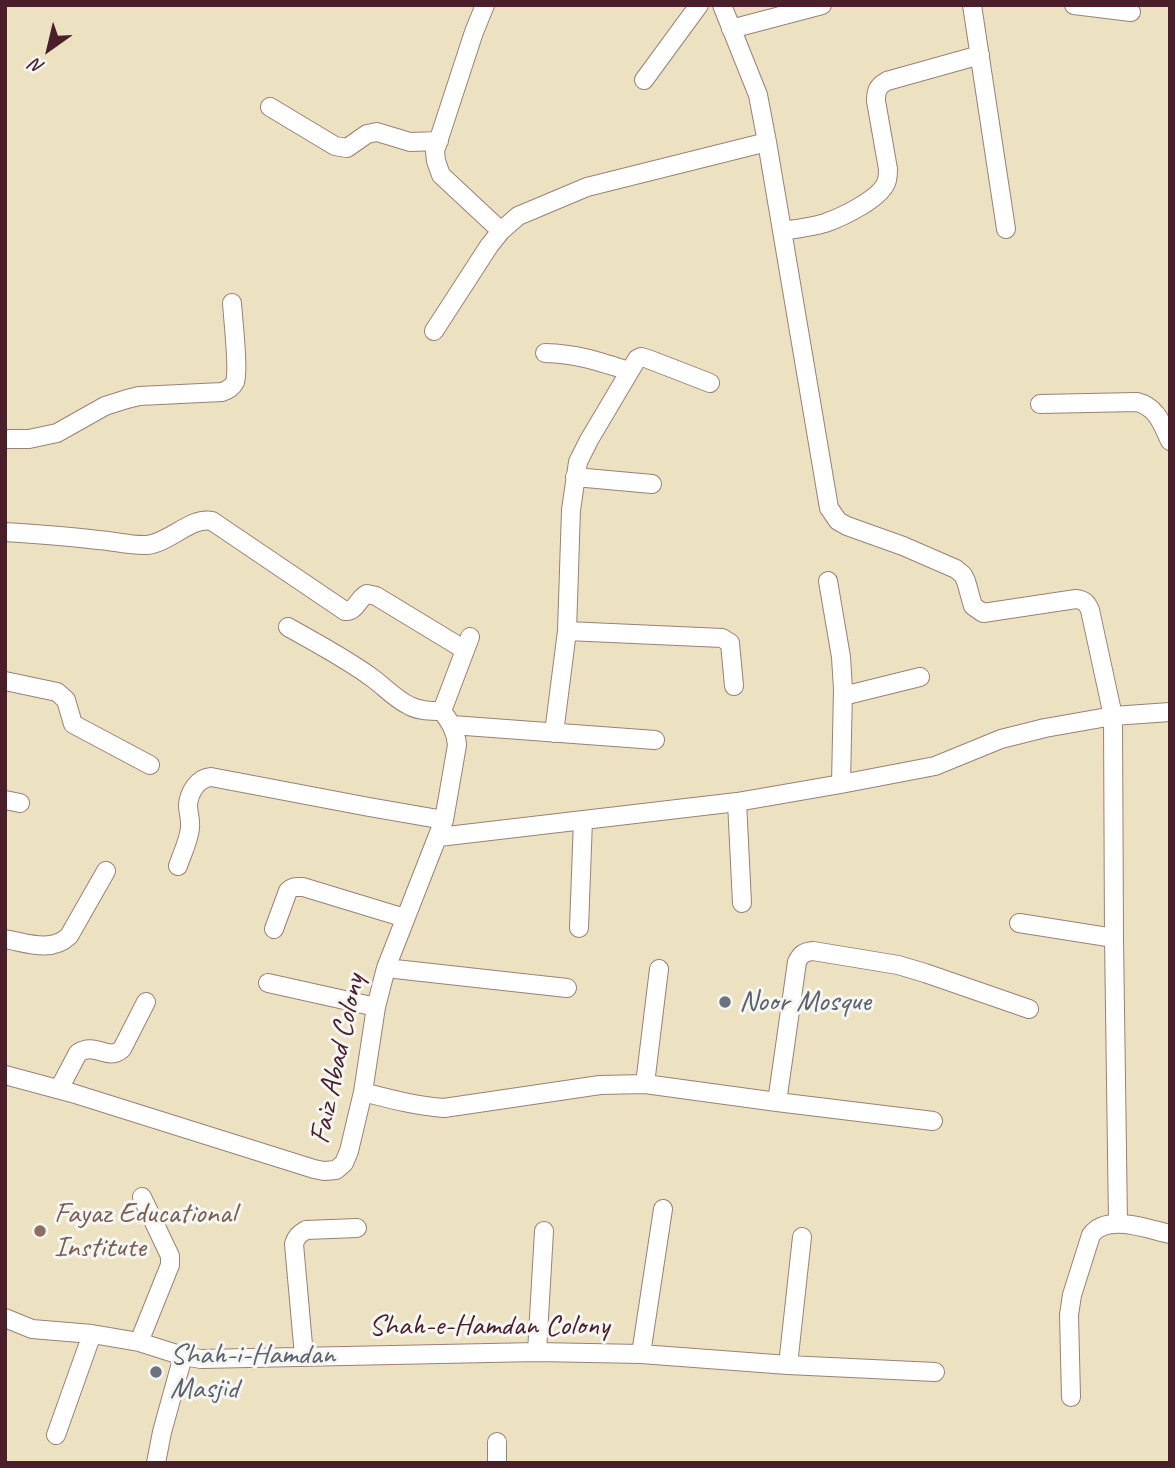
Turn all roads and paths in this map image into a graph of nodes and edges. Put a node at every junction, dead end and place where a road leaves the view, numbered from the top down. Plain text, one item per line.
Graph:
1 (485, 5) edge
2 (699, 5) edge
3 (722, 5) edge
4 (822, 5) edge
5 (972, 5) edge
6 (1074, 5) edge
7 (1130, 12) dead end
8 (731, 29) junction
9 (980, 55) junction
10 (643, 80) dead end
11 (270, 107) dead end
12 (439, 141) junction
13 (767, 142) junction
14 (1006, 229) dead end
15 (501, 231) junction
16 (782, 231) junction
17 (232, 303) dead end
18 (434, 331) dead end
19 (545, 353) dead end
20 (629, 372) junction
21 (710, 383) dead end
22 (1040, 404) dead end
23 (5, 439) edge
24 (1170, 442) edge
25 (575, 477) junction
26 (652, 484) dead end
27 (5, 532) edge
28 (828, 581) dead end
29 (288, 627) dead end
30 (567, 631) junction
31 (920, 677) dead end
32 (5, 681) edge
33 (734, 685) dead end
34 (843, 696) junction
35 (1170, 712) edge
36 (1113, 716) junction
37 (447, 718) junction
38 (554, 733) junction
39 (655, 740) dead end
40 (150, 765) dead end
41 (841, 784) junction
42 (737, 802) junction
43 (583, 820) junction
44 (442, 828) junction
45 (178, 866) dead end
46 (106, 870) dead end
47 (742, 903) dead end
48 (405, 918) junction
49 (1019, 923) dead end
50 (579, 928) dead end
51 (274, 929) dead end
52 (1114, 938) junction
53 (5, 939) edge
54 (386, 968) junction
55 (659, 969) dead end
56 (268, 983) dead end
57 (567, 988) dead end
58 (146, 1002) dead end
59 (376, 1007) junction
60 (1028, 1009) dead end
61 (5, 1075) edge
62 (645, 1084) junction
63 (59, 1089) junction
64 (363, 1092) junction
65 (777, 1102) junction
66 (933, 1121) dead end
67 (142, 1198) dead end
68 (663, 1209) dead end
69 (1118, 1223) junction
70 (357, 1228) dead end
71 (544, 1231) dead end
72 (1170, 1234) edge
73 (802, 1237) dead end
74 (5, 1318) edge
75 (92, 1334) junction
76 (139, 1342) junction
77 (537, 1352) junction
78 (641, 1354) junction
79 (183, 1356) junction
80 (304, 1356) junction
81 (788, 1365) junction
82 (935, 1372) dead end
83 (1071, 1397) dead end
84 (56, 1435) dead end
85 (497, 1442) dead end
86 (156, 1463) edge
87 (497, 1463) edge

1 - 12 street
2 - 10 street
3 - 8 street
4 - 8 street
5 - 9 street
6 - 7 street
8 - 13 street
9 - 14 street
9 - 16 street
11 - 12 street
12 - 15 street
13 - 15 street
13 - 16 street
15 - 18 street
16 - 36 street
17 - 23 street
19 - 20 street
20 - 21 street
20 - 25 street
22 - 24 street
25 - 26 street
25 - 30 street
27 - 37 street
28 - 34 street
29 - 37 street
30 - 33 street
30 - 38 street
31 - 34 street
32 - 40 street
34 - 41 street
35 - 36 street
36 - 41 street
36 - 52 street
37 - 38 street
37 - 44 street, Faiz Abad Colony
38 - 39 street
41 - 42 street
42 - 43 street
42 - 47 street
43 - 44 street
43 - 50 street
44 - 45 street
44 - 48 street, Faiz Abad Colony
46 - 53 street
48 - 51 street
48 - 54 street, Faiz Abad Colony
49 - 52 street
52 - 69 street
54 - 57 street
54 - 59 street, Faiz Abad Colony
55 - 62 street
56 - 59 street
58 - 63 street
59 - 64 street, Faiz Abad Colony
60 - 65 street
61 - 63 street, Faiz Abad Colony
62 - 64 street
62 - 65 street
63 - 64 street, Faiz Abad Colony
65 - 66 street
67 - 76 street
68 - 78 street
69 - 72 street
69 - 83 street
70 - 80 street
71 - 77 street
73 - 81 street
74 - 75 street, Shah-e-Hamdan Colony
75 - 76 street, Shah-e-Hamdan Colony
75 - 84 street
76 - 79 street, Shah-e-Hamdan Colony
77 - 78 street, Shah-e-Hamdan Colony
77 - 80 street, Shah-e-Hamdan Colony
78 - 81 street, Shah-e-Hamdan Colony
79 - 80 street, Shah-e-Hamdan Colony
79 - 86 street
81 - 82 street, Shah-e-Hamdan Colony
85 - 87 street

